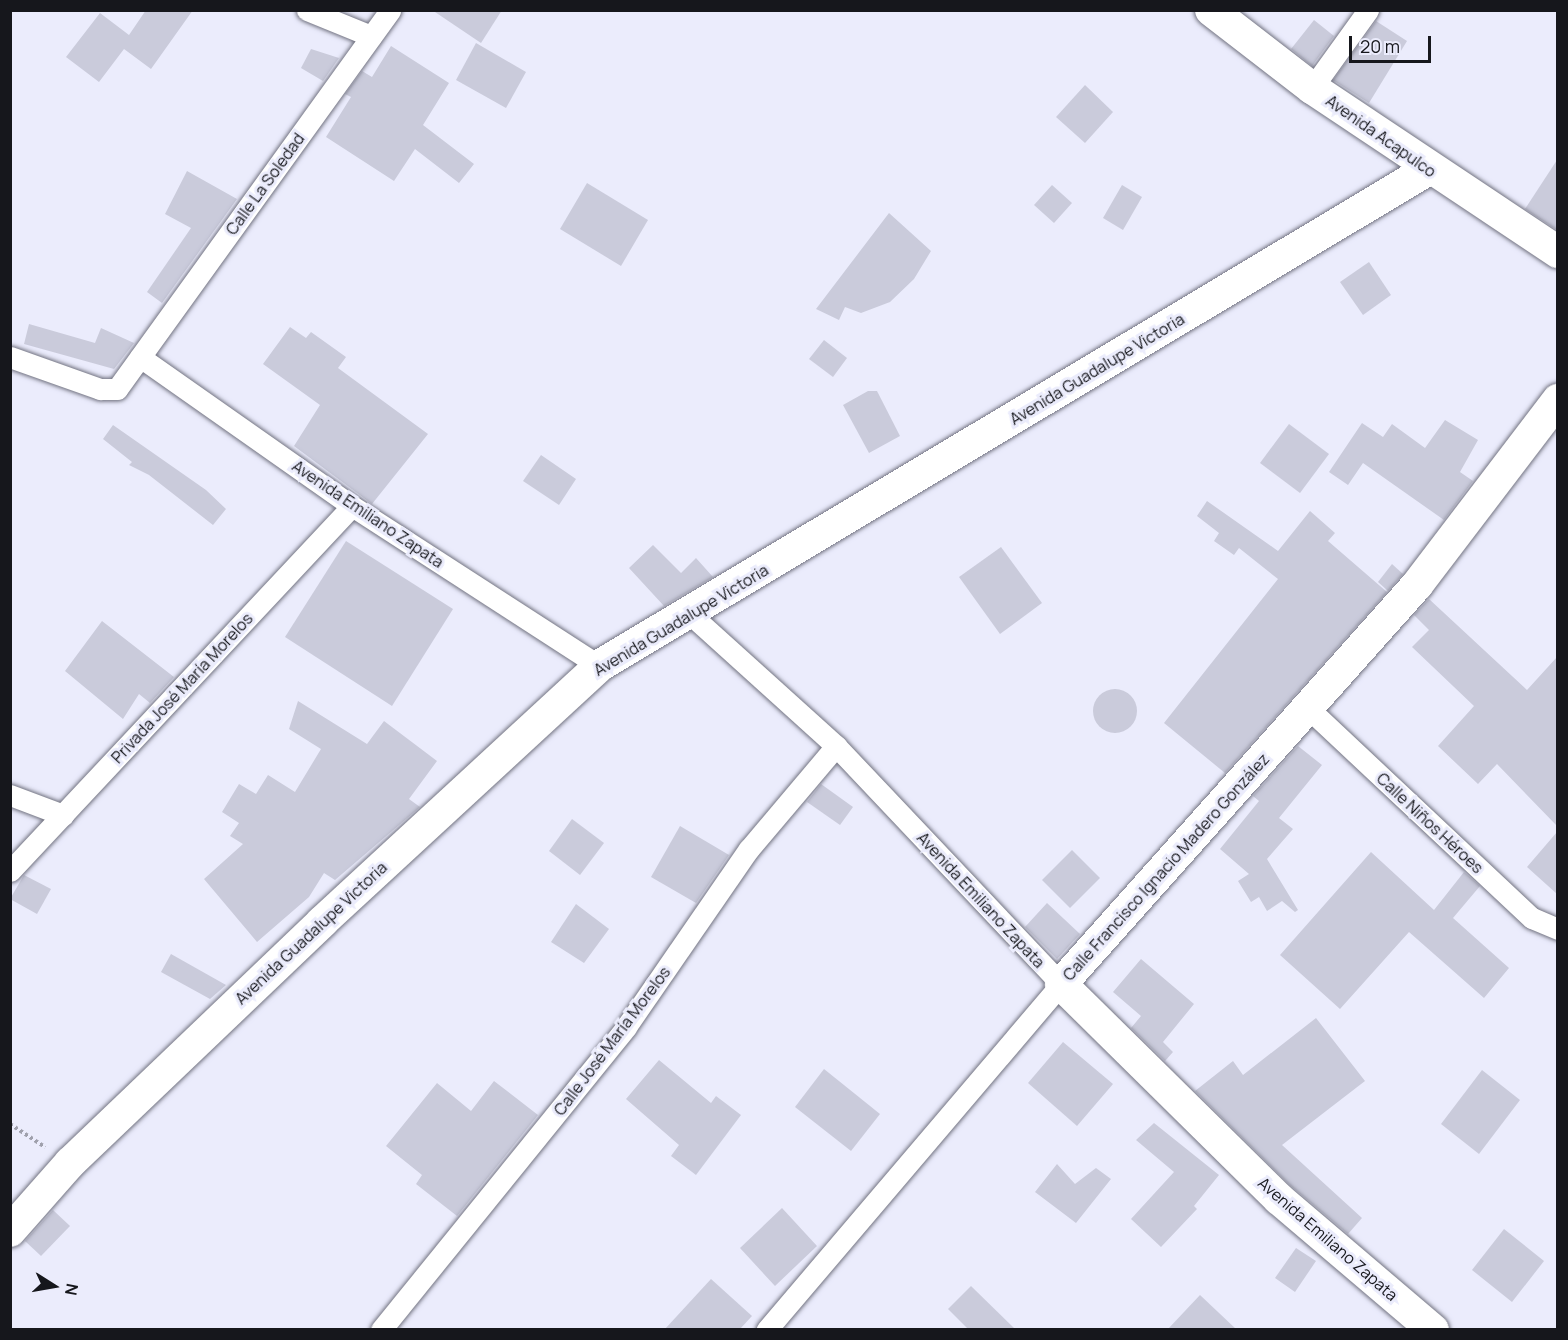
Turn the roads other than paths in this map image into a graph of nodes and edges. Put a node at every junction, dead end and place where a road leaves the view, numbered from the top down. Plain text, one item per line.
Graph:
1 (307, 10) edge
2 (390, 10) edge
3 (1211, 10) edge
4 (1368, 10) edge
5 (371, 36) junction
6 (1312, 88) junction
7 (1429, 170) junction
8 (1557, 252) edge
9 (10, 357) edge
10 (140, 357) junction
11 (1557, 400) edge
12 (352, 506) junction
13 (690, 614) junction
14 (599, 666) junction
15 (1308, 708) junction
16 (836, 746) junction
17 (10, 795) edge
18 (63, 815) junction
19 (10, 871) edge
20 (1557, 929) edge
21 (1061, 984) junction
22 (10, 1231) edge
23 (384, 1328) edge
24 (767, 1329) edge
25 (1433, 1329) edge

1 - 5 street
2 - 5 street, Calle La Soledad
3 - 6 street, Avenida Acapulco
4 - 6 street
5 - 10 street, Calle La Soledad
6 - 7 street, Avenida Acapulco
7 - 8 street, Avenida Acapulco
7 - 13 street, Avenida Guadalupe Victoria
9 - 10 street, Calle La Soledad
10 - 12 street, Avenida Emiliano Zapata
11 - 15 street, Calle Francisco Ignacio Madero González
12 - 14 street, Avenida Emiliano Zapata
12 - 18 street, Privada José María Morelos
13 - 14 street, Avenida Guadalupe Victoria
13 - 16 street, Avenida Emiliano Zapata
14 - 22 street, Avenida Guadalupe Victoria
15 - 20 street, Calle Niños Héroes
15 - 21 street, Calle Francisco Ignacio Madero González
16 - 21 street, Avenida Emiliano Zapata
16 - 23 street, Calle José María Morelos
17 - 18 street
18 - 19 street, Privada José María Morelos
21 - 24 street, Calle Francisco Ignacio Madero González
21 - 25 street, Avenida Emiliano Zapata

